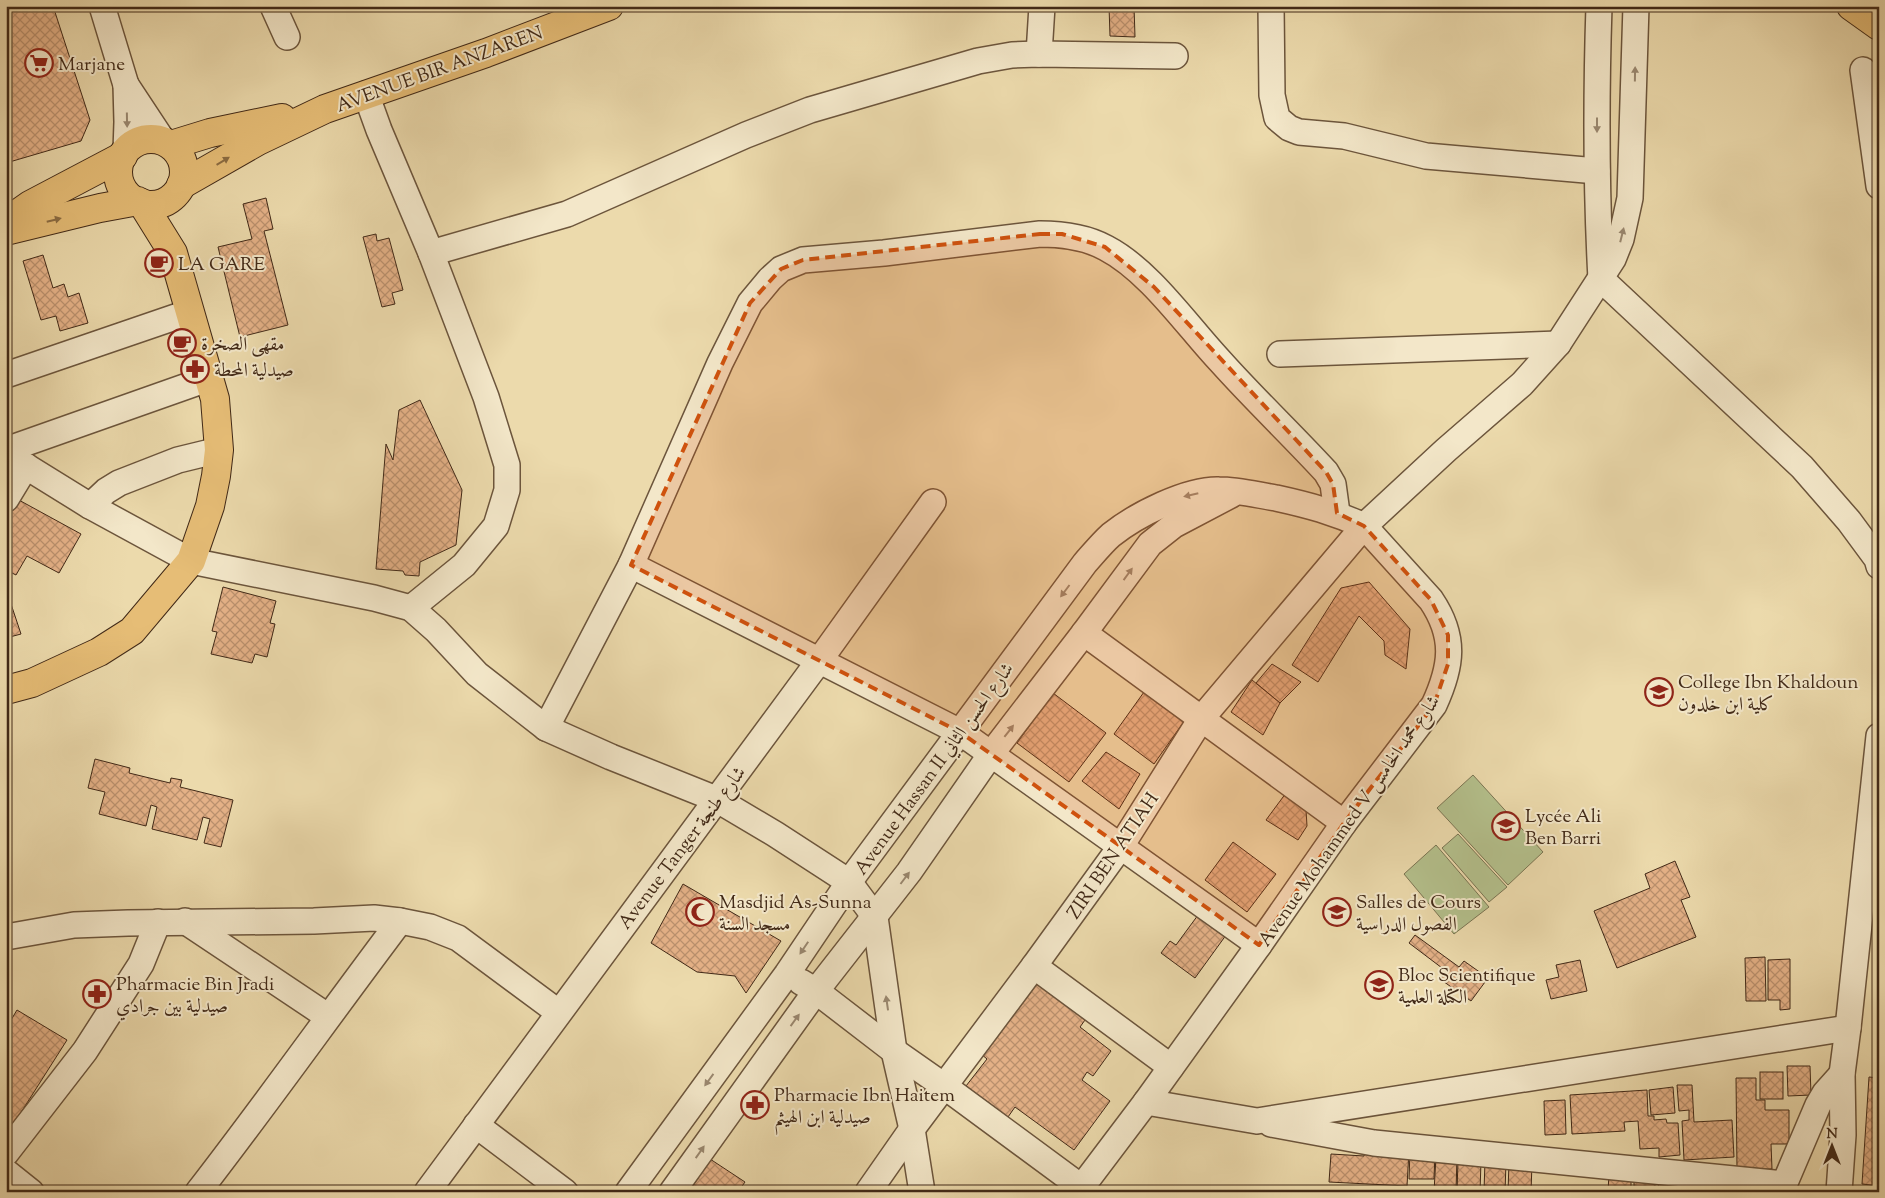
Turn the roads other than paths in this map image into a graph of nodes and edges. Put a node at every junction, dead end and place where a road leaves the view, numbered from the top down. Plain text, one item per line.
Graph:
1 (102, 6) edge
2 (273, 6) edge
3 (610, 6) edge
4 (1042, 6) edge
5 (1271, 6) edge
6 (1599, 6) edge
7 (1636, 6) edge
8 (1851, 6) edge
9 (1879, 26) edge
10 (288, 37) dead end
11 (1040, 54) junction
12 (1174, 56) dead end
13 (1863, 70) dead end
14 (126, 86) junction
15 (366, 94) junction
16 (325, 109) junction
17 (167, 143) junction
18 (124, 153) junction
19 (1597, 171) junction
20 (1879, 186) edge
21 (179, 188) junction
22 (140, 202) junction
23 (6, 222) edge
24 (6, 231) edge
25 (173, 253) junction
26 (431, 253) junction
27 (1601, 279) junction
28 (190, 312) junction
29 (1558, 344) junction
30 (1280, 354) dead end
31 (6, 375) edge
32 (210, 378) junction
33 (219, 450) junction
34 (13, 457) edge
35 (1239, 491) junction
36 (6, 499) edge
37 (933, 502) dead end
38 (90, 506) junction
39 (1337, 513) junction
40 (1364, 526) junction
41 (1878, 560) edge
42 (191, 561) junction
43 (630, 564) junction
44 (411, 608) junction
45 (1084, 633) junction
46 (819, 661) junction
47 (6, 690) edge
48 (1200, 719) junction
49 (546, 728) junction
50 (960, 732) junction
51 (1879, 736) edge
52 (991, 754) junction
53 (716, 799) junction
54 (1344, 823) junction
55 (1121, 846) junction
56 (849, 882) junction
57 (876, 917) junction
58 (158, 922) junction
59 (185, 922) junction
60 (400, 922) junction
61 (6, 937) edge
62 (1259, 945) junction
63 (1034, 966) junction
64 (786, 974) junction
65 (816, 991) junction
66 (558, 1012) junction
67 (327, 1016) junction
68 (1848, 1028) junction
69 (894, 1051) junction
70 (1171, 1067) junction
71 (1842, 1074) junction
72 (944, 1086) junction
73 (1146, 1102) junction
74 (1256, 1121) junction
75 (476, 1125) junction
76 (912, 1129) junction
77 (6, 1152) edge
78 (6, 1172) edge
79 (1783, 1188) edge
80 (1080, 1190) edge
81 (31, 1192) edge
82 (198, 1192) edge
83 (427, 1192) edge
84 (565, 1192) edge
85 (628, 1192) edge
86 (672, 1192) edge
87 (868, 1192) edge
88 (922, 1192) edge
89 (1839, 1192) edge

1 - 14 street
2 - 10 street
3 - 15 main road, AVENUE BIR ANZAREN
4 - 11 street
5 - 19 street
6 -> 19 street
27 -> 7 street
8 - 9 main road
11 - 12 street
11 - 26 street
13 - 20 street
14 - 17 street
14 -> 18 street
15 - 16 main road, AVENUE BIR ANZAREN
15 - 26 street
16 - 17 main road, AVENUE BIR ANZAREN
21 -> 16 main road, AVENUE BIR ANZAREN
17 - 18 main road
17 - 21 main road
18 - 22 main road
18 - 23 main road
19 - 27 street
21 - 22 main road
21 - 25 main road
24 -> 22 main road
22 - 25 main road
25 - 28 main road
26 - 44 street
27 - 29 street
27 - 41 street
28 - 31 street
28 - 32 main road
29 - 30 street
29 - 40 street
32 - 33 main road
32 - 34 street
33 - 38 street
33 - 42 main road
34 - 36 street
34 - 38 street
35 - 39 street, Avenue Hassan II شارع الحسن الثاني
45 -> 35 street, Avenue Hassan II شارع الحسن الثاني
35 -> 50 street, Avenue Hassan II شارع الحسن الثاني
37 - 46 street, Avenue Tanger شارع طنجة
38 - 42 street
39 - 40 street, Avenue Hassan II شارع الحسن الثاني
39 - 43 street
40 - 48 street, ZIRI BEN ATIAH
40 - 54 street, Avenue Mohammed V شارع محمد الخامس
42 - 44 street
42 - 47 main road
43 - 46 street
43 - 49 street
44 - 49 street
45 - 48 street
52 -> 45 street, Avenue Hassan II شارع الحسن الثاني
46 - 50 street
46 - 53 street, Avenue Tanger شارع طنجة
48 - 54 street
48 - 55 street, ZIRI BEN ATIAH
49 - 53 street
50 - 52 street
50 - 56 street, Avenue Hassan II شارع الحسن الثاني
51 - 68 street
52 - 55 street
57 -> 52 street, Avenue Hassan II شارع الحسن الثاني
53 - 56 street
53 - 66 street, Avenue Tanger شارع طنجة
54 - 62 street, Avenue Mohammed V شارع محمد الخامس
55 - 62 street
55 - 63 street, ZIRI BEN ATIAH
56 - 57 street
56 -> 64 street, Avenue Hassan II شارع الحسن الثاني
57 - 65 street, Avenue Hassan II شارع الحسن الثاني
69 -> 57 street
58 - 59 street
58 - 61 street
58 - 77 street
59 - 60 street
59 - 67 street
60 - 66 street
60 - 67 street
62 - 70 street, Avenue Mohammed V شارع محمد الخامس
63 - 70 street
63 - 72 street, ZIRI BEN ATIAH
64 - 65 street
64 -> 85 street, Avenue Hassan II شارع الحسن الثاني
65 - 69 street
86 -> 65 street, Avenue Hassan II شارع الحسن الثاني
66 - 75 street, Avenue Tanger شارع طنجة
67 - 82 street
68 - 71 street
68 - 74 street
69 - 72 street
69 - 76 street
70 - 73 street, Avenue Mohammed V شارع محمد الخامس
71 - 79 street
71 - 89 street
72 - 76 street, ZIRI BEN ATIAH
72 - 80 street
73 - 74 street
73 - 80 street, Avenue Mohammed V شارع محمد الخامس
74 - 79 street
75 - 83 street, Avenue Tanger شارع طنجة
75 - 84 street
76 - 87 street, ZIRI BEN ATIAH
76 - 88 street
78 - 81 street

